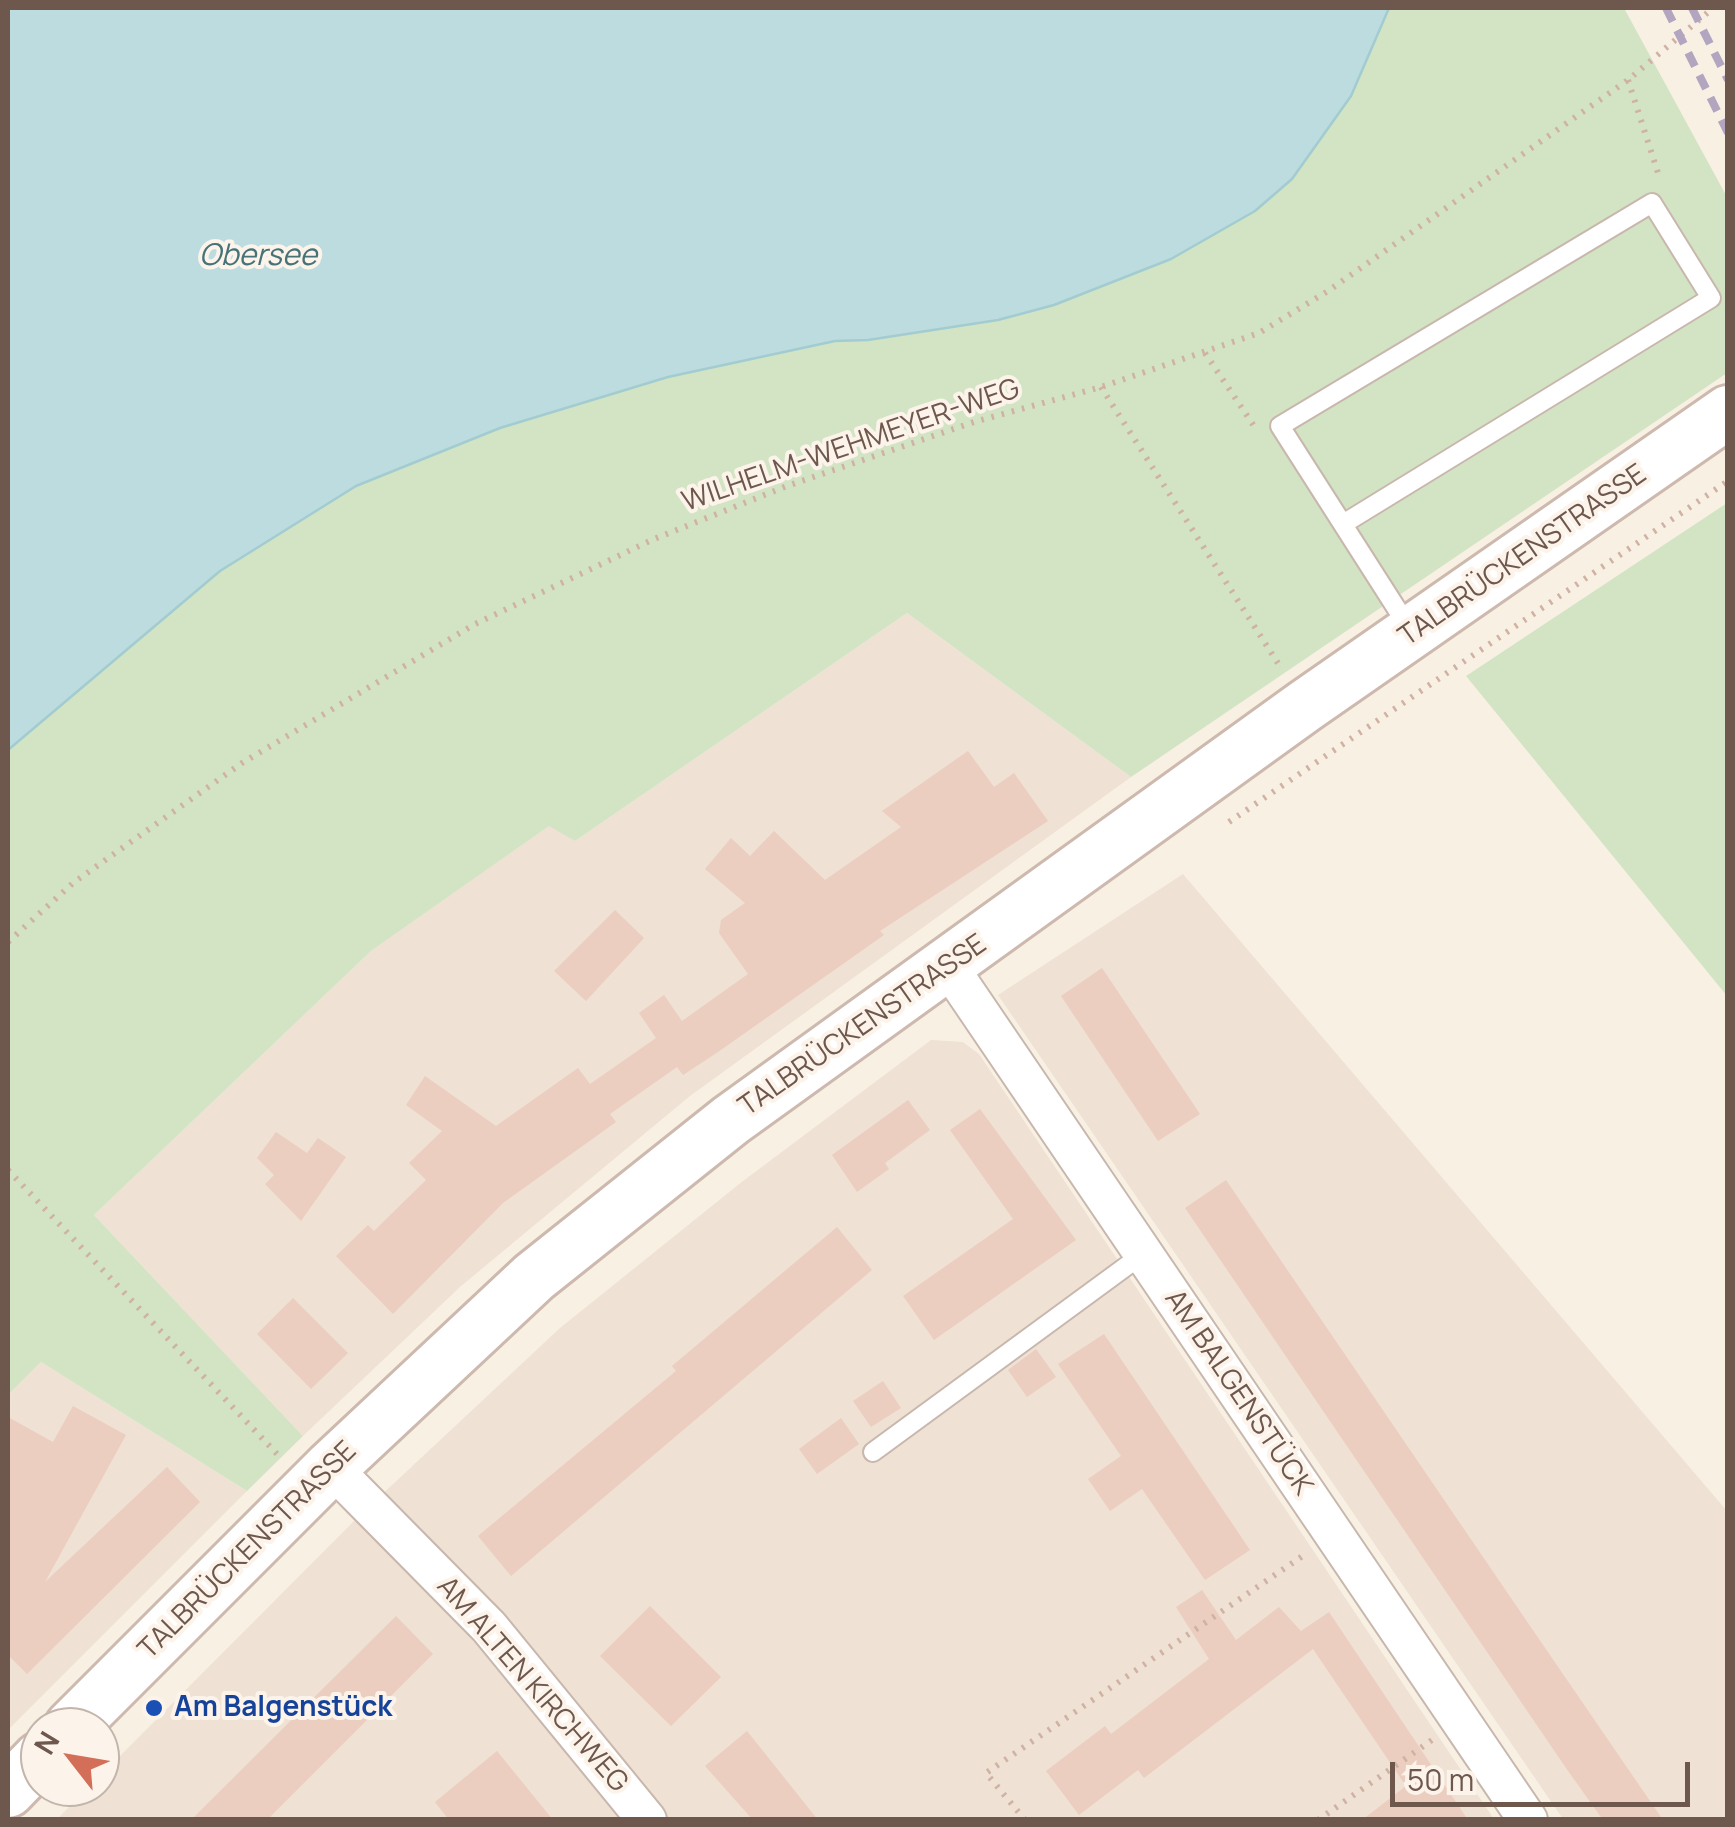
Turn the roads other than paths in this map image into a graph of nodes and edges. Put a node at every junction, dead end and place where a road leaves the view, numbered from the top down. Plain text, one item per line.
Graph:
1 (1728, 412) edge
2 (1343, 524) junction
3 (1412, 633) junction
4 (948, 966) junction
5 (1143, 1254) junction
6 (873, 1452) dead end
7 (320, 1477) junction
8 (91, 1707) edge
9 (647, 1820) edge
10 (1528, 1820) edge

1 - 3 main road, TALBRÜCKENSTRASSE
2 - 2 lane
2 - 3 lane
3 - 4 main road, TALBRÜCKENSTRASSE
4 - 5 street, AM BALGENSTÜCK
4 - 7 main road, TALBRÜCKENSTRASSE
5 - 6 lane
5 - 10 street, AM BALGENSTÜCK
7 - 8 main road, TALBRÜCKENSTRASSE
7 - 9 street, AM ALTEN KIRCHWEG

